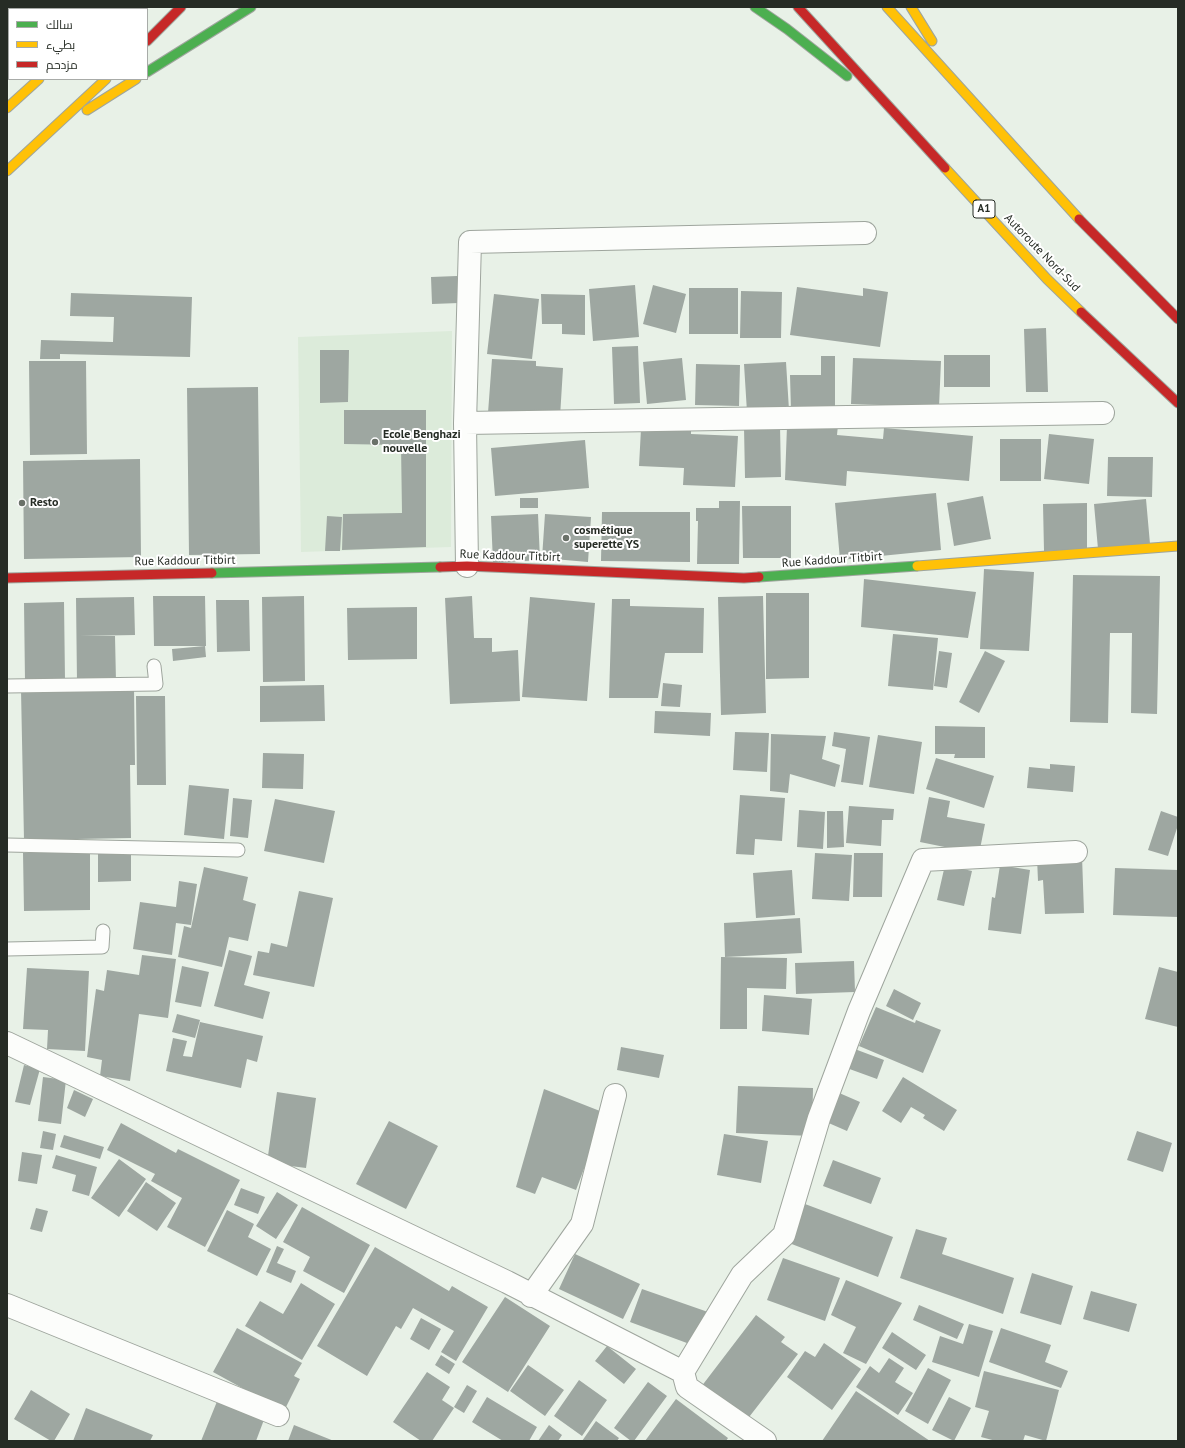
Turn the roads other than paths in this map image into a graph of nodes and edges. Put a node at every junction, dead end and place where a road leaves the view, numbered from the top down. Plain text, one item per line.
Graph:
1 (181, 7) edge
2 (251, 7) edge
3 (755, 7) edge
4 (798, 7) edge
5 (887, 7) edge
6 (911, 7) edge
7 (148, 39) edge
8 (148, 71) edge
9 (39, 80) edge
10 (105, 80) edge
11 (134, 80) edge
12 (966, 95) junction
13 (7, 108) edge
14 (898, 116) junction
15 (44, 137) junction
16 (7, 171) edge
17 (865, 233) dead end
18 (1178, 319) edge
19 (1178, 403) edge
20 (1103, 413) dead end
21 (465, 423) junction
22 (1178, 546) edge
23 (467, 566) junction
24 (7, 578) edge
25 (154, 666) dead end
26 (7, 686) edge
27 (7, 845) edge
28 (238, 850) dead end
29 (1076, 852) dead end
30 (102, 931) dead end
31 (7, 949) edge
32 (7, 1043) edge
33 (615, 1095) dead end
34 (531, 1296) junction
35 (7, 1305) edge
36 (683, 1372) junction
37 (278, 1415) dead end
38 (765, 1441) edge

1 - 7 main road
2 - 8 main road
3 - 14 main road
4 - 14 main road, Autoroute Nord-Sud / A1
5 - 12 main road
6 - 12 main road
9 - 13 main road
10 - 15 main road
11 - 15 main road
12 - 18 main road
14 - 19 main road, Autoroute Nord-Sud / A1
15 - 16 main road
17 - 21 street
20 - 21 street
21 - 23 street
22 - 23 main road, Rue Kaddour Titbirt
23 - 24 main road, Rue Kaddour Titbirt
25 - 26 lane
27 - 28 lane
29 - 36 street
30 - 31 lane
32 - 34 street
33 - 34 street
34 - 36 street
35 - 37 street
36 - 38 street

